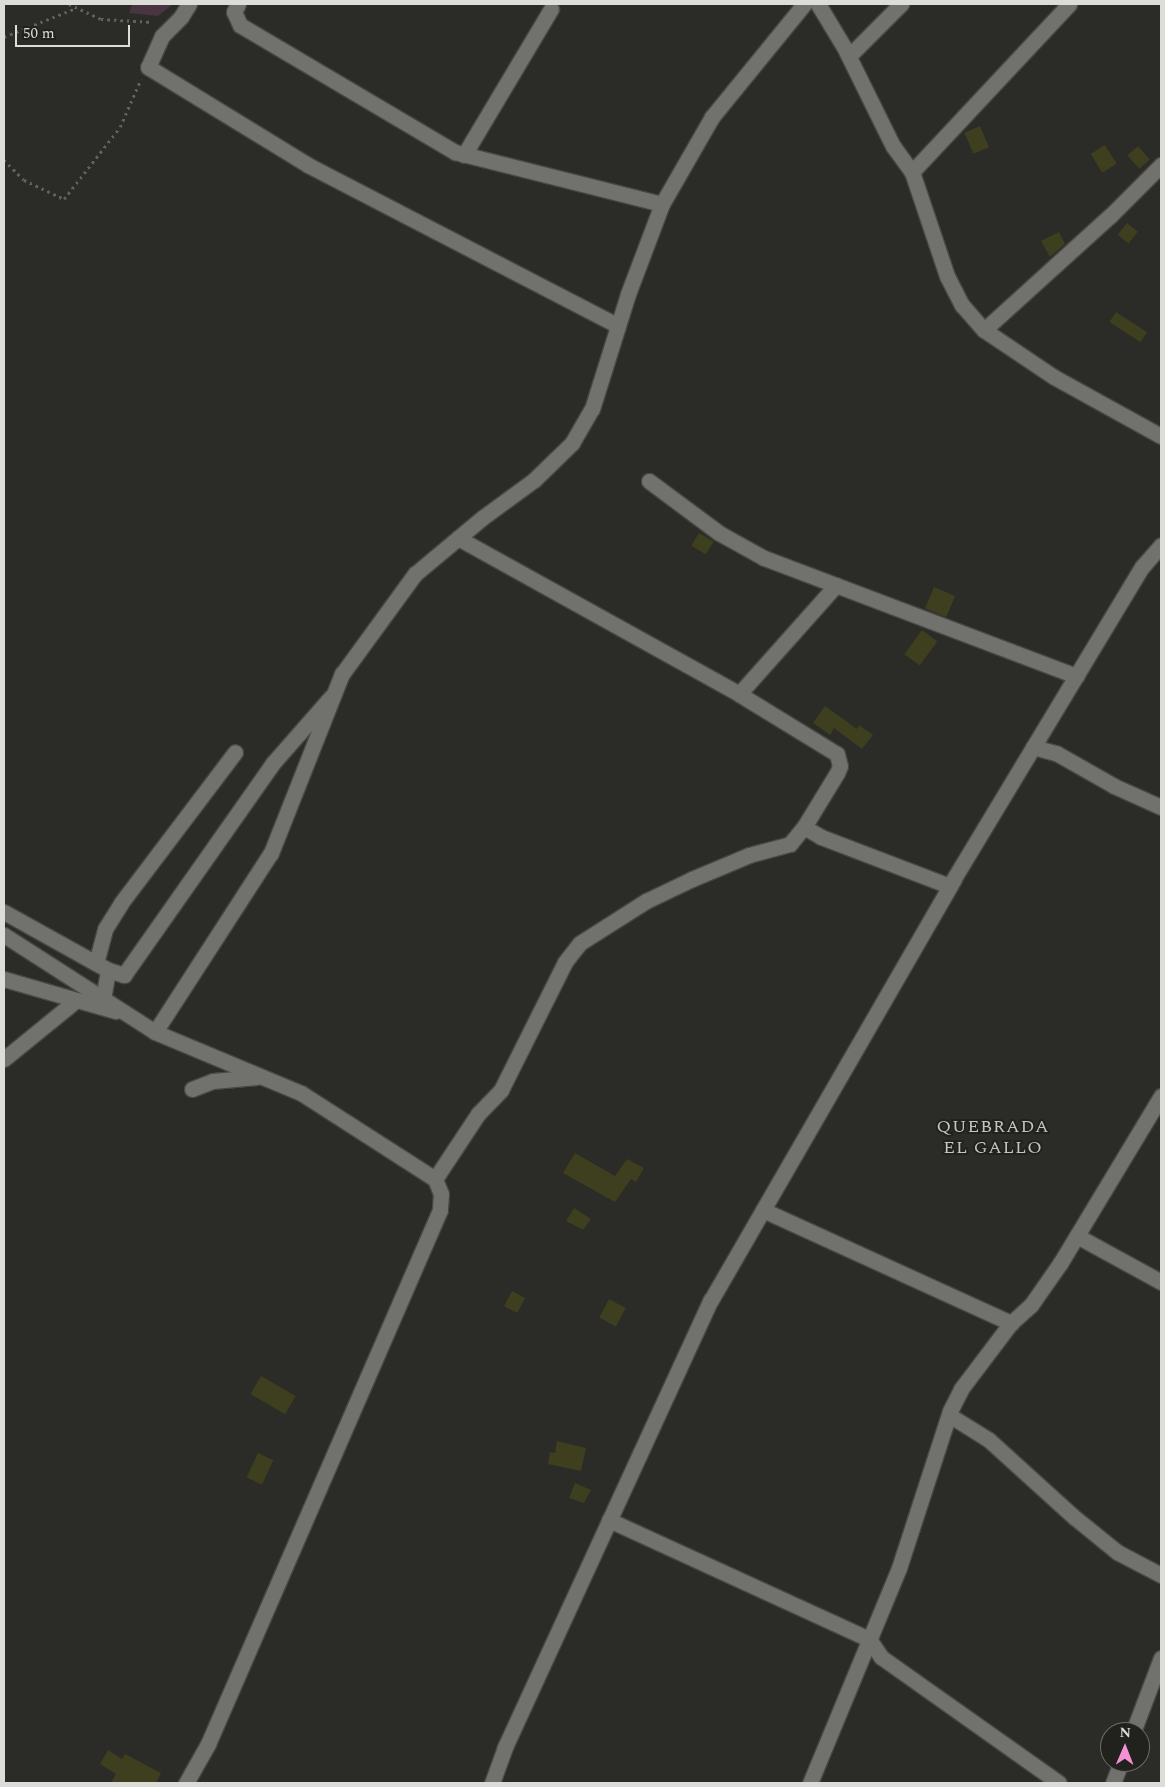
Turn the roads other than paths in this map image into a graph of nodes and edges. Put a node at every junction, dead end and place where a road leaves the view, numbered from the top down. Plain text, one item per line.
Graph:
1 (189, 4) edge
2 (238, 4) edge
3 (804, 4) edge
4 (818, 4) edge
5 (901, 4) edge
6 (1069, 4) edge
7 (551, 9) dead end
8 (848, 56) junction
9 (464, 155) junction
10 (1161, 165) edge
11 (912, 172) junction
12 (662, 204) junction
13 (618, 326) junction
14 (984, 330) junction
15 (1161, 436) edge
16 (649, 481) dead end
17 (458, 538) junction
18 (1161, 545) edge
19 (836, 585) junction
20 (1076, 676) junction
21 (334, 694) junction
22 (739, 694) junction
23 (1033, 747) junction
24 (235, 752) dead end
25 (1161, 807) edge
26 (804, 827) junction
27 (949, 886) junction
28 (4, 912) edge
29 (4, 935) edge
30 (102, 966) junction
31 (4, 979) edge
32 (103, 999) junction
33 (74, 1002) junction
34 (121, 1012) junction
35 (155, 1032) junction
36 (4, 1060) edge
37 (259, 1077) junction
38 (192, 1089) dead end
39 (1161, 1096) edge
40 (435, 1179) junction
41 (763, 1210) junction
42 (1077, 1236) junction
43 (1161, 1282) edge
44 (1011, 1323) junction
45 (949, 1415) junction
46 (609, 1520) junction
47 (1161, 1576) edge
48 (870, 1639) junction
49 (1161, 1658) edge
50 (1136, 1722) edge
51 (186, 1783) edge
52 (492, 1783) edge
53 (810, 1783) edge
54 (1059, 1783) edge

1 - 13 street
2 - 9 street
3 - 12 street
4 - 8 street
5 - 8 street
6 - 11 street
7 - 9 street
8 - 11 street
9 - 12 street
10 - 14 street
11 - 14 street
12 - 13 street
13 - 17 street
14 - 15 street
16 - 19 street
17 - 21 street
17 - 22 street
18 - 20 street
19 - 20 street
19 - 22 street
20 - 23 street
21 - 30 street
21 - 35 street
22 - 26 street
23 - 25 street
23 - 27 street
24 - 30 street
26 - 27 street
26 - 40 street
27 - 41 street
28 - 30 street
29 - 32 street
30 - 32 street
31 - 33 street
32 - 34 street
33 - 34 street
33 - 36 street
34 - 35 street
35 - 37 street
37 - 38 street
37 - 40 street
39 - 42 street
40 - 51 street
41 - 44 street
41 - 46 street
42 - 43 street
42 - 44 street
44 - 45 street
45 - 47 street
45 - 48 street
46 - 48 street
46 - 52 street
48 - 53 street
48 - 54 street
49 - 50 street

